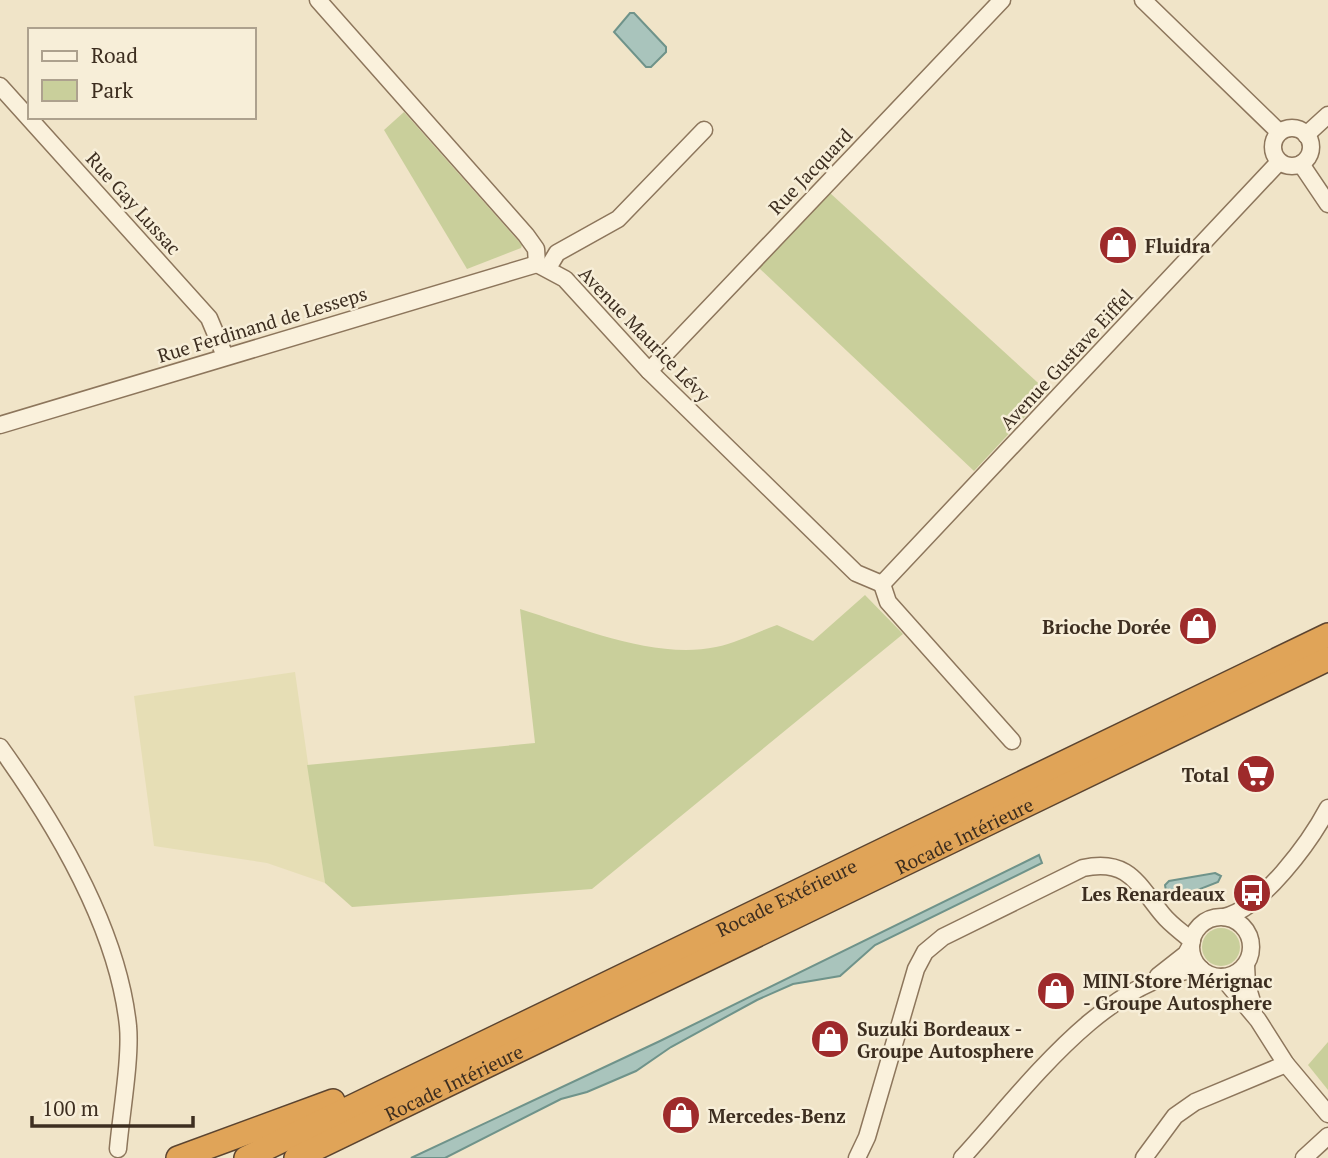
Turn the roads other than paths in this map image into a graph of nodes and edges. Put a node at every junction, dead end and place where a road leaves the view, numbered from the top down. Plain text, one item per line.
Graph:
1 (1002, 0) edge
2 (1143, 0) edge
3 (328, 3) edge
4 (0, 86) edge
5 (1328, 115) edge
6 (28, 117) edge
7 (30, 119) edge
8 (704, 130) dead end
9 (1279, 132) junction
10 (1306, 135) junction
11 (1279, 162) junction
12 (1301, 164) junction
13 (1328, 204) edge
14 (543, 266) junction
15 (225, 356) junction
16 (649, 371) junction
17 (0, 425) edge
18 (882, 584) junction
19 (1328, 635) edge
20 (1328, 659) edge
21 (1012, 741) dead end
22 (0, 747) edge
23 (1328, 808) edge
24 (1272, 883) junction
25 (1224, 917) junction
26 (1201, 925) junction
27 (1177, 927) junction
28 (1250, 939) junction
29 (1191, 943) junction
30 (1245, 965) junction
31 (1201, 969) junction
32 (1222, 977) junction
33 (1142, 988) junction
34 (1258, 1020) junction
35 (1286, 1064) junction
36 (411, 1078) junction
37 (1328, 1114) edge
38 (1328, 1136) edge
39 (118, 1149) dead end
40 (301, 1157) edge
41 (964, 1157) edge
42 (178, 1158) edge
43 (246, 1158) edge
44 (857, 1158) edge
45 (1144, 1158) edge
46 (1304, 1158) edge

1 - 16 street, Rue Jacquard
2 - 9 street
3 - 14 street, Avenue Maurice Lévy
4 - 6 street, Rue Gay Lussac
5 - 10 street
7 - 15 street, Rue Gay Lussac
8 - 14 street
9 - 10 street
9 - 11 street
10 - 12 street
11 - 12 street
11 - 18 street, Avenue Gustave Eiffel
12 - 13 street
14 - 15 street, Rue Ferdinand de Lesseps
14 - 16 street, Avenue Maurice Lévy
15 - 17 street, Rue Ferdinand de Lesseps
16 - 18 street, Avenue Maurice Lévy
18 - 21 street
19 - 36 highway, Rocade Extérieure
20 - 40 highway, Rocade Intérieure
22 - 39 street
23 - 24 street
24 - 25 street
24 - 28 street
25 - 26 street
25 - 28 street
26 - 27 street
26 - 29 street
27 - 29 street
27 - 44 street
28 - 30 street
29 - 31 street
29 - 33 street
30 - 32 street
30 - 34 street
31 - 32 street
31 - 33 street
32 - 34 street
33 - 41 street
34 - 35 street
35 - 37 street
35 - 45 street
36 - 42 highway
36 - 43 highway, Rocade Extérieure
38 - 46 street

